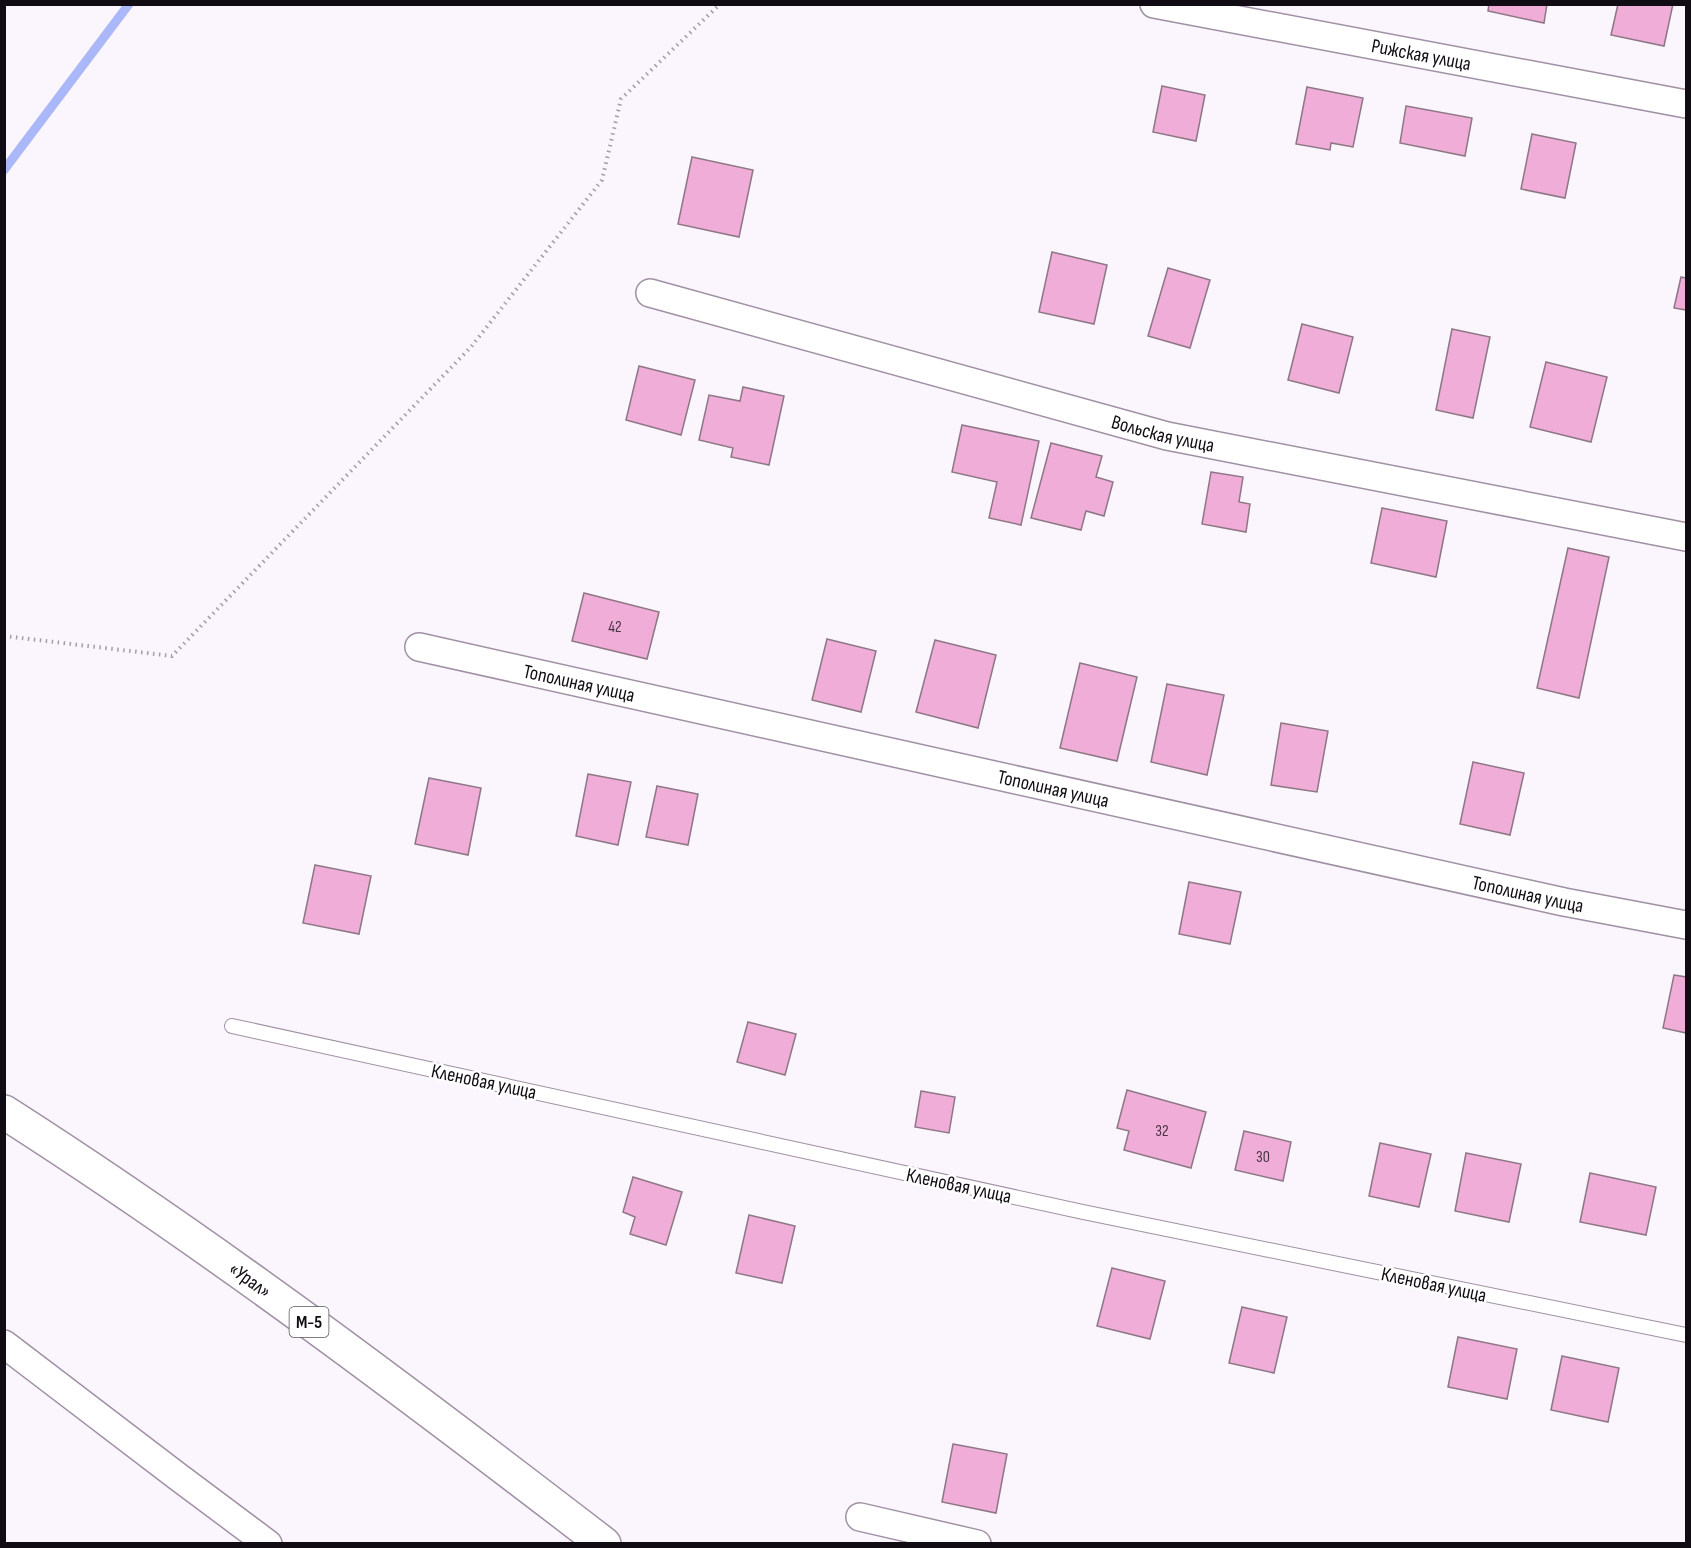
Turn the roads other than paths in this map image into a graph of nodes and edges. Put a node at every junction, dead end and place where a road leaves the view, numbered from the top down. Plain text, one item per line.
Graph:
1 (1154, 4) edge
2 (1686, 104) edge
3 (650, 293) dead end
4 (1686, 537) edge
5 (419, 647) dead end
6 (1686, 925) edge
7 (232, 1026) dead end
8 (4, 1112) edge
9 (1686, 1335) edge
10 (4, 1344) edge
11 (860, 1517) dead end
12 (268, 1544) edge
13 (604, 1544) edge
14 (977, 1544) edge

1 - 2 street, Рижская улица
3 - 4 street, Вольская улица
5 - 6 street, Тополиная улица
7 - 9 lane, Кленовая улица
8 - 13 highway, «Урал» / М-5
10 - 12 street
11 - 14 street

